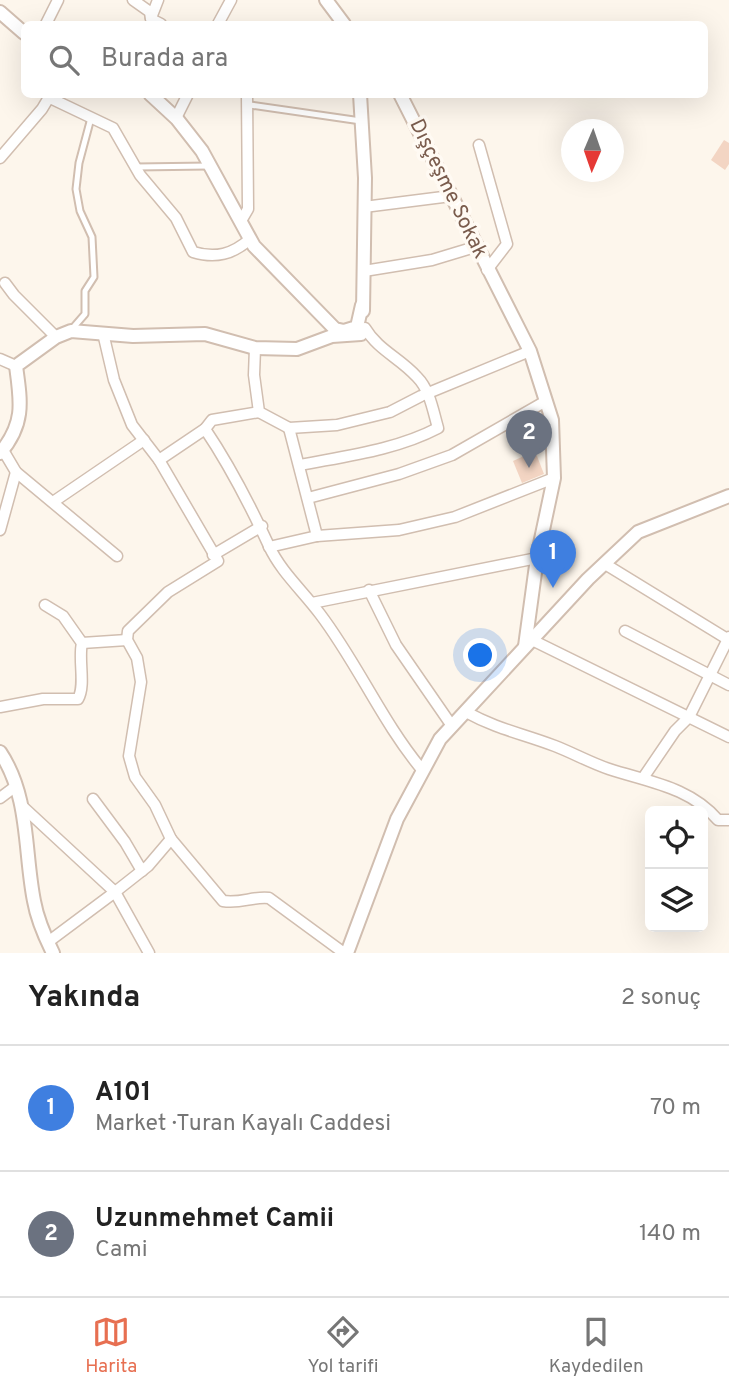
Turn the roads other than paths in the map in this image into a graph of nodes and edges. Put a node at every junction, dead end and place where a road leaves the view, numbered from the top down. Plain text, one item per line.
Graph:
1 (58, 0) edge
2 (133, 0) edge
3 (158, 0) edge
4 (231, 0) edge
5 (326, 0) edge
6 (0, 12) edge
7 (335, 19) edge
8 (48, 21) edge
9 (150, 21) edge
10 (150, 21) edge
11 (220, 21) edge
12 (21, 30) edge
13 (48, 98) edge
14 (54, 98) edge
15 (154, 98) edge
16 (186, 98) edge
17 (360, 98) edge
18 (402, 98) edge
19 (249, 100) edge
20 (91, 118) junction
21 (176, 118) junction
22 (362, 121) junction
23 (479, 145) dead end
24 (0, 158) edge
25 (210, 165) junction
26 (136, 167) junction
27 (450, 196) junction
28 (364, 207) junction
29 (240, 221) junction
30 (250, 239) junction
31 (475, 247) junction
32 (487, 270) junction
33 (364, 271) junction
34 (5, 283) dead end
35 (361, 330) junction
36 (71, 331) junction
37 (103, 333) junction
38 (334, 333) junction
39 (56, 337) junction
40 (255, 348) junction
41 (530, 351) junction
42 (0, 359) edge
43 (16, 366) junction
44 (429, 395) junction
45 (546, 401) junction
46 (259, 412) junction
47 (289, 428) junction
48 (205, 429) junction
49 (144, 440) junction
50 (1, 451) edge
51 (159, 460) junction
52 (300, 465) junction
53 (16, 472) junction
54 (554, 478) junction
55 (729, 496) edge
56 (308, 498) junction
57 (53, 502) junction
58 (262, 526) junction
59 (0, 530) edge
60 (317, 536) junction
61 (269, 547) junction
62 (214, 555) junction
63 (117, 556) dead end
64 (537, 558) junction
65 (604, 564) junction
66 (369, 590) junction
67 (312, 603) junction
68 (46, 605) dead end
69 (625, 631) dead end
70 (729, 639) edge
71 (127, 640) junction
72 (82, 643) junction
73 (529, 643) junction
74 (710, 676) junction
75 (729, 685) edge
76 (0, 707) edge
77 (466, 712) junction
78 (689, 717) junction
79 (453, 726) junction
80 (729, 737) edge
81 (0, 752) edge
82 (423, 771) junction
83 (643, 778) junction
84 (16, 786) junction
85 (0, 798) edge
86 (93, 799) dead end
87 (22, 806) junction
88 (729, 820) edge
89 (171, 839) junction
90 (142, 871) junction
91 (115, 892) junction
92 (50, 948) edge
93 (149, 953) edge
94 (346, 953) edge

1 - 8 street
2 - 9 street
3 - 10 street
4 - 11 street
5 - 7 street
6 - 12 street
13 - 24 street
14 - 20 street
15 - 21 street
16 - 21 street
17 - 22 street
18 - 27 street, Dışçeşme Sokak
19 - 22 lane
19 - 29 street
20 - 26 street
20 - 36 lane
21 - 25 street
22 - 28 street
23 - 32 street
25 - 26 lane
25 - 29 street
26 - 30 street
27 - 28 street
27 - 31 street, Dışçeşme Sokak
28 - 33 street
29 - 30 street
30 - 38 street
31 - 32 street, Dışçeşme Sokak
31 - 33 street
32 - 41 street, Dışçeşme Sokak
33 - 35 street
34 - 39 street
35 - 38 street
35 - 44 street
36 - 37 street
36 - 39 street
37 - 40 street
37 - 49 street
38 - 40 street
39 - 43 street
40 - 46 street
41 - 44 street
41 - 45 street, Dışçeşme Sokak
42 - 43 street
43 - 50 street
44 - 47 street
44 - 52 street
45 - 54 street, Dışçeşme Sokak
45 - 56 street
46 - 47 street
46 - 48 street
47 - 52 street
48 - 51 street
48 - 58 street
49 - 51 street
49 - 57 street
50 - 53 street
51 - 62 street
52 - 56 street
53 - 57 street
53 - 59 street
54 - 60 street
54 - 64 street, Dışçeşme Sokak
55 - 65 street
56 - 60 street
57 - 63 street
58 - 61 street
58 - 62 street
60 - 61 street
61 - 67 street
62 - 71 street
64 - 66 street
64 - 73 street, Dışçeşme Sokak
65 - 70 street
65 - 73 street
66 - 67 street
66 - 79 street
67 - 82 street
68 - 72 street
69 - 74 street
70 - 74 street
71 - 72 street
71 - 89 street
72 - 76 street
73 - 77 street
73 - 78 street
74 - 75 street
74 - 78 street
77 - 79 street
77 - 83 street
78 - 80 street
78 - 83 street
79 - 82 street
81 - 84 street
82 - 94 street
83 - 88 street
84 - 85 street
84 - 87 street
86 - 90 street
87 - 91 street
87 - 92 street
89 - 90 street
89 - 94 street
90 - 91 street
91 - 92 street
91 - 93 street

